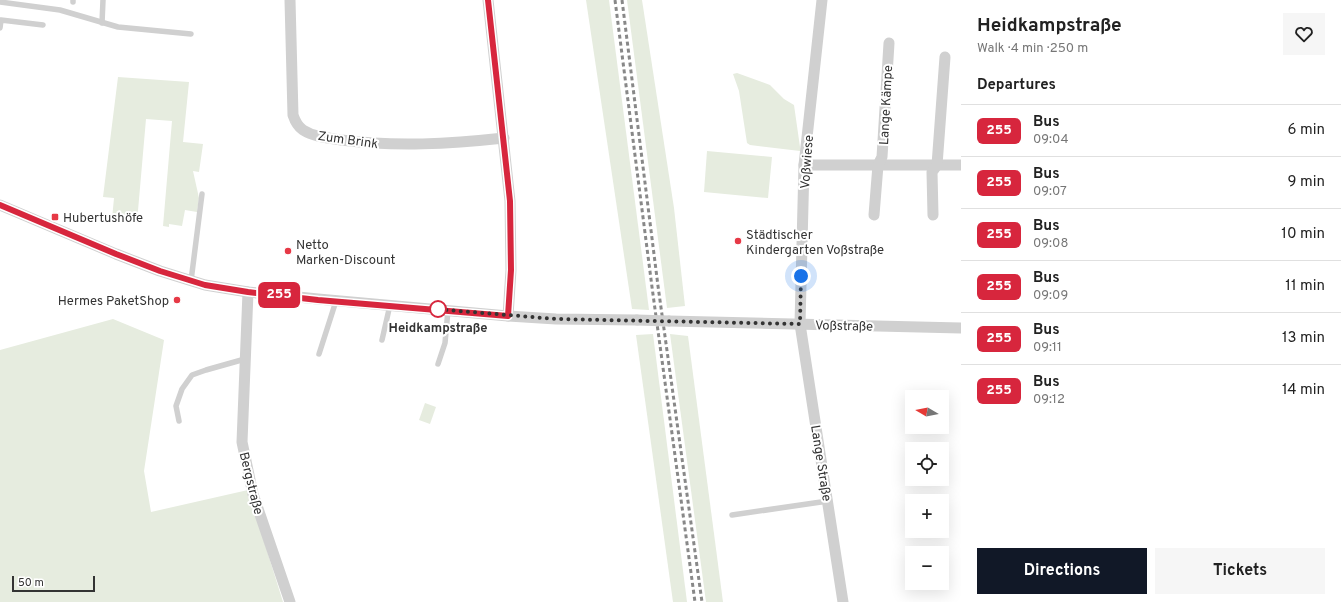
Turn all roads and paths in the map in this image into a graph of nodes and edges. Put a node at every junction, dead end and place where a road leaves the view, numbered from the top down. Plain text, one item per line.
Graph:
1 (103, 0) edge
2 (290, 0) edge
3 (488, 0) edge
4 (822, 0) edge
5 (0, 2) edge
6 (102, 23) junction
7 (43, 25) dead end
8 (0, 28) edge
9 (191, 34) dead end
10 (889, 43) dead end
11 (945, 57) dead end
12 (504, 138) junction
13 (804, 165) junction
14 (878, 165) junction
15 (937, 165) junction
16 (961, 165) edge
17 (202, 194) dead end
18 (0, 205) edge
19 (874, 215) dead end
20 (933, 215) dead end
21 (191, 281) junction
22 (248, 292) junction
23 (336, 301) junction
24 (390, 306) junction
25 (448, 310) junction
26 (508, 316) junction
27 (800, 324) junction
28 (961, 328) edge
29 (382, 340) dead end
30 (319, 354) dead end
31 (245, 359) junction
32 (438, 364) dead end
33 (179, 421) dead end
34 (828, 501) junction
35 (732, 515) dead end
36 (290, 602) edge
37 (844, 602) edge

1 - 6 lane
2 - 12 street, Zum Brink
3 - 12 street
4 - 13 street, Voßwiese
5 - 6 lane
6 - 9 lane
7 - 8 lane
10 - 14 street, Lange Kämpe
11 - 15 street
12 - 26 street
13 - 14 street
13 - 27 street, Voßwiese
14 - 15 street
14 - 19 street, Lange Kämpe
15 - 16 street
15 - 20 street
17 - 21 lane
18 - 21 street, Voßstraße
21 - 22 street, Voßstraße
22 - 23 street, Voßstraße
22 - 31 street, Bergstraße
23 - 24 street, Voßstraße
23 - 30 lane
24 - 25 street, Voßstraße
24 - 29 lane
25 - 26 street, Voßstraße
25 - 32 lane
26 - 27 street, Voßstraße, bridge
27 - 28 street, Voßstraße
27 - 34 street, Lange Straße
31 - 33 lane
31 - 36 street, Bergstraße
34 - 35 lane
34 - 37 street, Lange Straße

